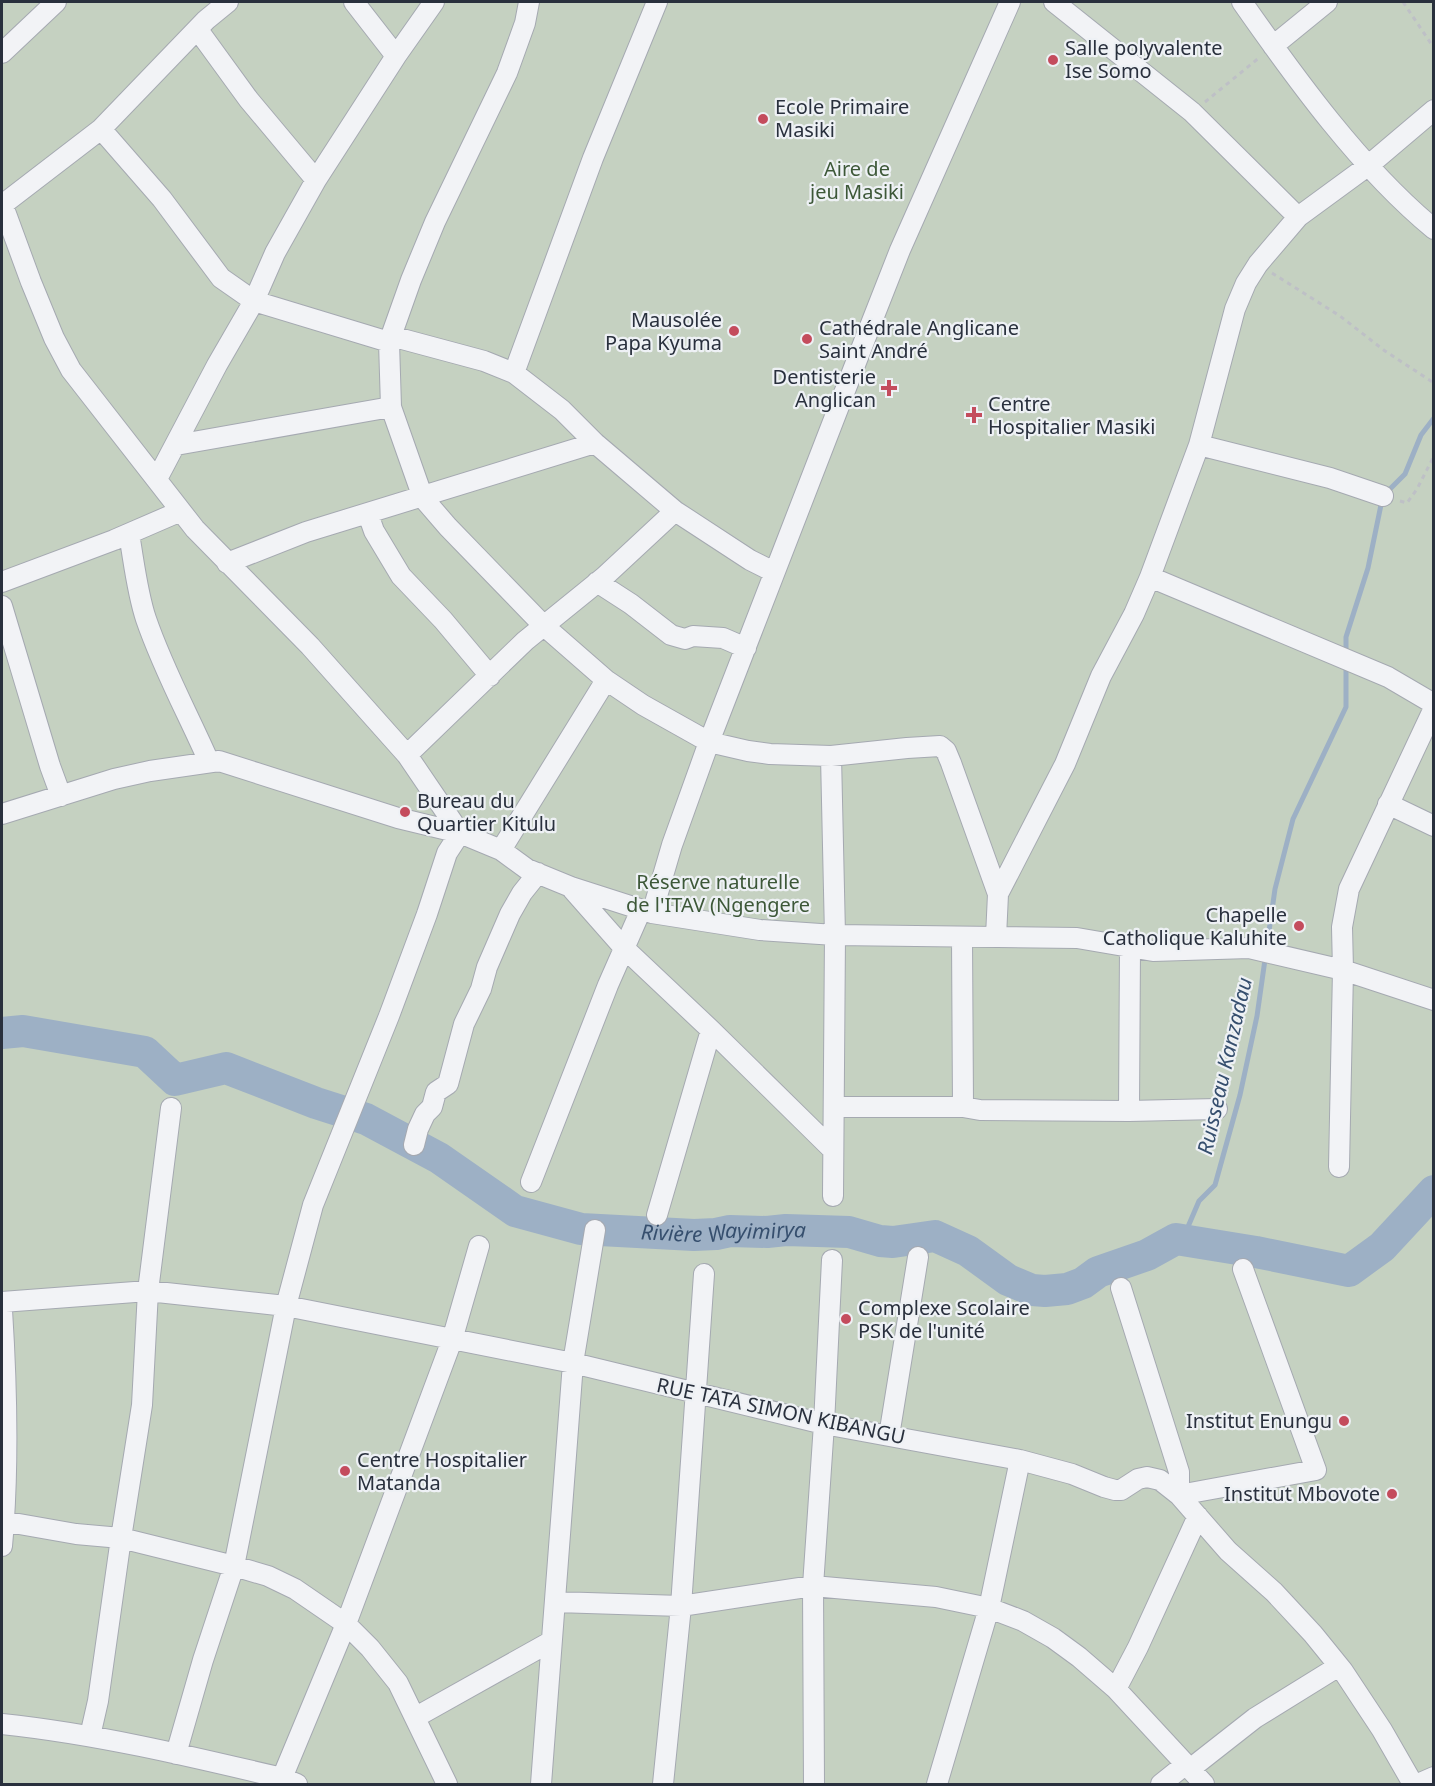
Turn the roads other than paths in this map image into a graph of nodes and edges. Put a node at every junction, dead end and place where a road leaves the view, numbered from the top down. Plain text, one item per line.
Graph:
1 (56, 2) edge
2 (228, 2) edge
3 (354, 2) edge
4 (434, 2) edge
5 (529, 2) edge
6 (657, 2) edge
7 (1010, 2) edge
8 (1054, 2) edge
9 (1242, 2) edge
10 (1327, 2) edge
11 (198, 30) junction
12 (1273, 46) junction
13 (2, 53) edge
14 (396, 56) junction
15 (1434, 110) edge
16 (101, 129) junction
17 (1369, 165) junction
18 (316, 180) junction
19 (2, 204) edge
20 (1298, 217) junction
21 (1434, 229) edge
22 (254, 302) junction
23 (390, 339) junction
24 (514, 373) junction
25 (391, 407) junction
26 (595, 443) junction
27 (176, 445) junction
28 (1199, 445) junction
29 (158, 479) junction
30 (1383, 496) road end
31 (423, 498) junction
32 (181, 511) junction
33 (675, 511) junction
34 (368, 514) junction
35 (129, 534) junction
36 (227, 563) junction
37 (774, 572) junction
38 (1150, 577) junction
39 (2, 582) edge
40 (597, 582) junction
41 (2, 606) edge
42 (543, 625) junction
43 (746, 648) junction
44 (490, 676) junction
45 (606, 680) junction
46 (1434, 706) edge
47 (709, 742) junction
48 (407, 755) junction
49 (831, 756) junction
50 (194, 764) junction
51 (61, 796) junction
52 (1388, 804) junction
53 (2, 814) edge
54 (1434, 826) edge
55 (460, 833) junction
56 (501, 850) junction
57 (538, 873) junction
58 (571, 887) junction
59 (998, 894) junction
60 (646, 911) junction
61 (835, 935) junction
62 (962, 937) junction
63 (996, 937) junction
64 (624, 948) junction
65 (1130, 948) junction
66 (1343, 970) junction
67 (1434, 1000) edge
68 (711, 1030) junction
69 (834, 1107) junction
70 (963, 1107) junction
71 (171, 1108) dead end
72 (1218, 1109) dead end
73 (1129, 1111) junction
74 (414, 1145) dead end
75 (833, 1150) junction
76 (1339, 1167) dead end
77 (531, 1182) dead end
78 (833, 1196) dead end
79 (657, 1215) dead end
80 (595, 1230) dead end
81 (479, 1246) dead end
82 (918, 1257) dead end
83 (832, 1260) dead end
84 (1243, 1269) dead end
85 (704, 1274) dead end
86 (1121, 1288) dead end
87 (148, 1291) junction
88 (2, 1302) edge
89 (286, 1306) junction
90 (2, 1310) edge
91 (452, 1340) junction
92 (573, 1363) junction
93 (695, 1393) junction
94 (824, 1424) junction
95 (889, 1436) junction
96 (1020, 1460) junction
97 (1179, 1495) junction
98 (1198, 1516) junction
99 (3, 1521) edge
100 (120, 1538) junction
101 (2, 1546) edge
102 (234, 1566) junction
103 (813, 1586) junction
104 (556, 1602) junction
105 (681, 1606) junction
106 (989, 1608) junction
107 (346, 1624) junction
108 (550, 1642) junction
109 (1339, 1666) junction
110 (1116, 1689) junction
111 (416, 1717) junction
112 (2, 1724) edge
113 (90, 1736) junction
114 (176, 1754) junction
115 (1188, 1767) junction
116 (1434, 1778) edge
117 (290, 1781) edge
118 (447, 1785) edge
119 (541, 1785) edge
120 (663, 1785) edge
121 (814, 1785) edge
122 (936, 1785) edge
123 (1161, 1785) edge
124 (1204, 1785) edge
125 (1413, 1785) edge
126 (1418, 1785) edge

1 - 13 street
2 - 11 street
3 - 14 street
4 - 14 street
5 - 23 street
6 - 24 street
7 - 37 street
8 - 20 street
9 - 12 street
10 - 12 street
11 - 16 street
11 - 18 street
12 - 17 street
14 - 18 street
15 - 17 street
16 - 19 street
16 - 22 street
17 - 20 street
17 - 21 street
18 - 22 street
19 - 29 street
20 - 28 street
22 - 23 street
22 - 27 street
23 - 24 street
23 - 25 street
24 - 26 street
25 - 27 street
25 - 31 street
26 - 31 street
26 - 33 street
27 - 29 street
28 - 30 street
28 - 38 street
29 - 32 street
31 - 34 street
31 - 42 street
32 - 35 street
32 - 36 street
33 - 37 street
33 - 40 street
34 - 36 street
34 - 44 street
35 - 39 street
35 - 50 street
36 - 48 street
37 - 43 street
38 - 46 street
38 - 59 street
40 - 42 street
40 - 43 street
41 - 51 street
42 - 44 street
42 - 45 street
43 - 47 street
44 - 48 street
45 - 47 street
45 - 56 street
46 - 52 street
47 - 49 street
47 - 60 street
48 - 55 street
49 - 59 street
49 - 61 street
50 - 51 street
50 - 55 street
51 - 53 street
52 - 54 street
52 - 66 street
55 - 56 street
55 - 89 street
56 - 57 street
57 - 58 street
57 - 74 street
58 - 60 street
58 - 64 street
59 - 63 street
60 - 61 street
60 - 64 street
61 - 62 street
61 - 69 street
62 - 63 street
62 - 70 street
63 - 65 street
64 - 68 street
64 - 77 street
65 - 66 street
65 - 73 street
66 - 67 street
66 - 76 street
68 - 75 street
68 - 79 street
69 - 70 street
69 - 75 street
70 - 73 street
71 - 87 street
72 - 73 street
75 - 78 street
80 - 92 street
81 - 91 street
82 - 95 street
83 - 94 street
84 - 97 street
85 - 93 street
86 - 97 street
87 - 88 street, RUE TATA SIMON KIBANGU
87 - 89 street, RUE TATA SIMON KIBANGU
87 - 100 street
89 - 91 street, RUE TATA SIMON KIBANGU
89 - 102 street
90 - 99 street
91 - 92 street, RUE TATA SIMON KIBANGU
91 - 107 street
92 - 93 street, RUE TATA SIMON KIBANGU
92 - 104 street
93 - 94 street, RUE TATA SIMON KIBANGU
93 - 105 street
94 - 95 street, RUE TATA SIMON KIBANGU
94 - 103 street
95 - 96 street, RUE TATA SIMON KIBANGU
96 - 97 street, RUE TATA SIMON KIBANGU
96 - 106 street
97 - 98 street, RUE TATA SIMON KIBANGU
98 - 109 street, RUE TATA SIMON KIBANGU
98 - 110 street
99 - 100 street
99 - 101 street
100 - 102 street
100 - 113 street
102 - 107 street
102 - 114 street
103 - 105 street
103 - 106 street
103 - 121 street
104 - 105 street
104 - 108 street
105 - 120 street
106 - 110 street
106 - 122 street
107 - 111 street
107 - 117 street
108 - 111 street
108 - 119 street
109 - 115 street
109 - 125 street, RUE TATA SIMON KIBANGU
110 - 115 street
111 - 118 street
112 - 113 street
113 - 114 street
114 - 117 street
115 - 123 street
115 - 124 street
116 - 126 street

